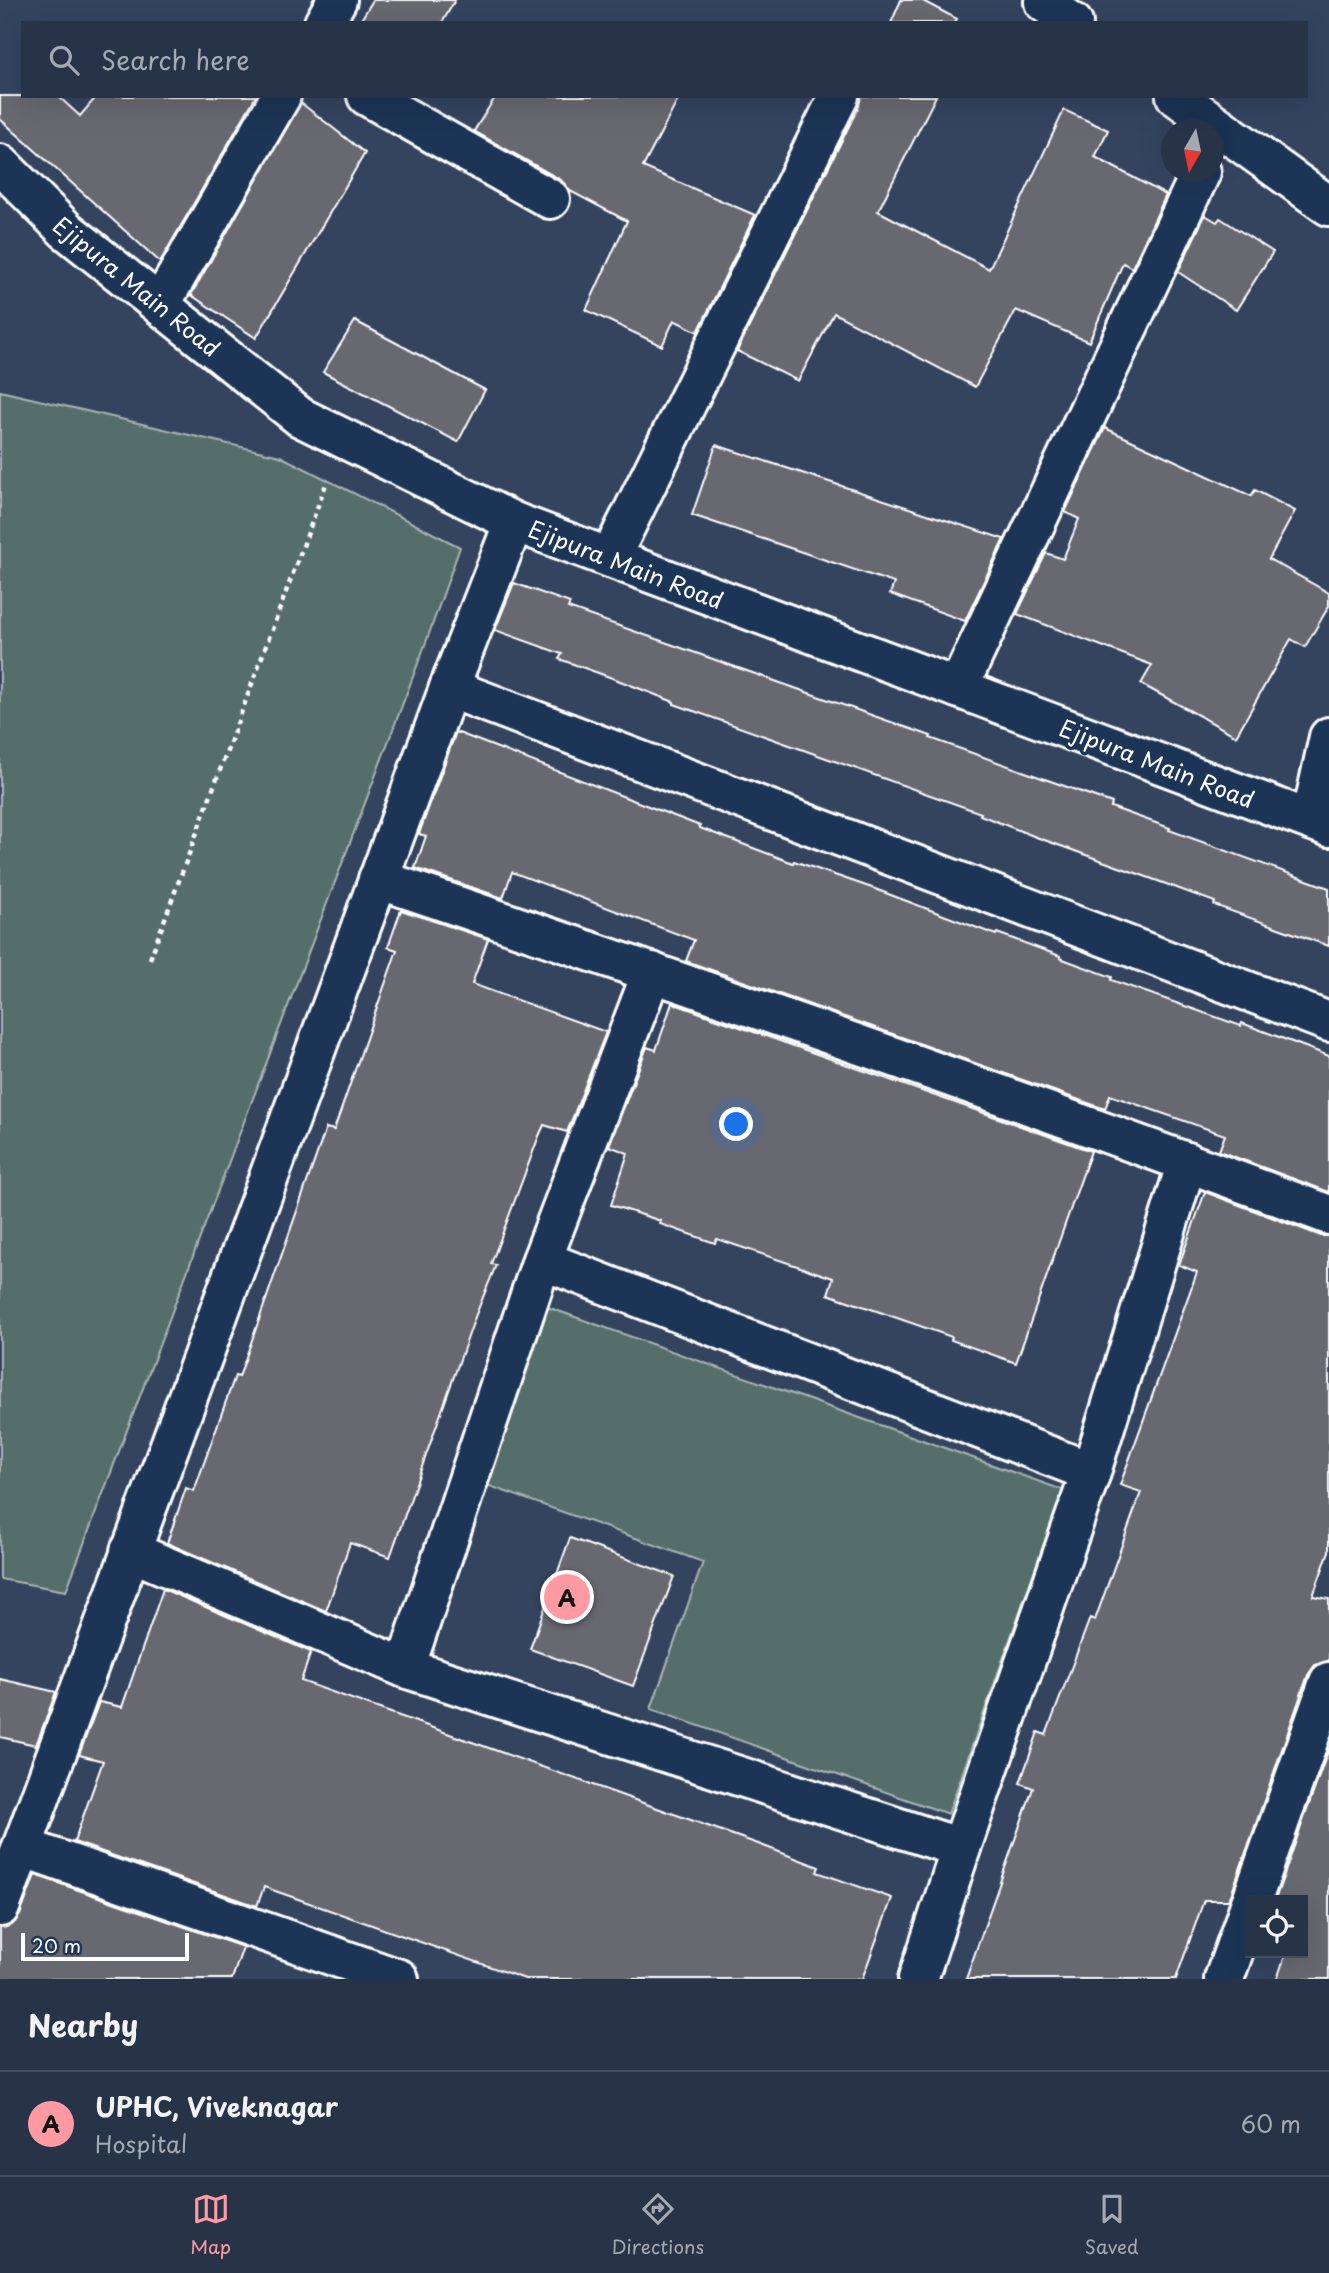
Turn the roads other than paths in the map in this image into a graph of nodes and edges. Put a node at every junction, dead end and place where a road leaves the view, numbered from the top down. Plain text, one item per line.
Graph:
1 (337, 0) edge
2 (1045, 0) edge
3 (325, 21) edge
4 (1070, 21) edge
5 (280, 98) edge
6 (371, 98) edge
7 (838, 98) edge
8 (1179, 98) edge
9 (0, 164) edge
10 (1196, 182) edge
11 (550, 199) dead end
12 (1329, 206) edge
13 (160, 306) junction
14 (514, 522) junction
15 (610, 558) junction
16 (449, 688) junction
17 (958, 688) junction
18 (1329, 737) edge
19 (1320, 824) edge
20 (379, 879) junction
21 (652, 972) junction
22 (1329, 1022) edge
23 (1187, 1162) junction
24 (1329, 1215) edge
25 (541, 1260) junction
26 (1091, 1472) junction
27 (130, 1551) junction
28 (405, 1668) junction
29 (1329, 1682) edge
30 (22, 1847) junction
31 (961, 1848) junction
32 (1254, 1895) edge
33 (0, 1906) edge
34 (1245, 1920) edge
35 (399, 1979) edge
36 (918, 1979) edge
37 (1224, 1979) edge

1 - 3 street
2 - 4 street
5 - 13 street
6 - 11 street
7 - 15 street
8 - 12 street
9 - 13 street, Ejipura Main Road
10 - 17 street
13 - 14 street, Ejipura Main Road
14 - 15 street, Ejipura Main Road
14 - 16 street
15 - 17 street, Ejipura Main Road
16 - 20 street
16 - 22 street
17 - 19 street, Ejipura Main Road
18 - 19 street
20 - 21 street
20 - 27 street
21 - 23 street
21 - 25 street
23 - 24 street
23 - 26 street
25 - 26 street
25 - 28 street
26 - 31 street
27 - 28 street
27 - 30 street
28 - 31 street
29 - 32 street
30 - 33 street
30 - 35 street
31 - 36 street
34 - 37 street

